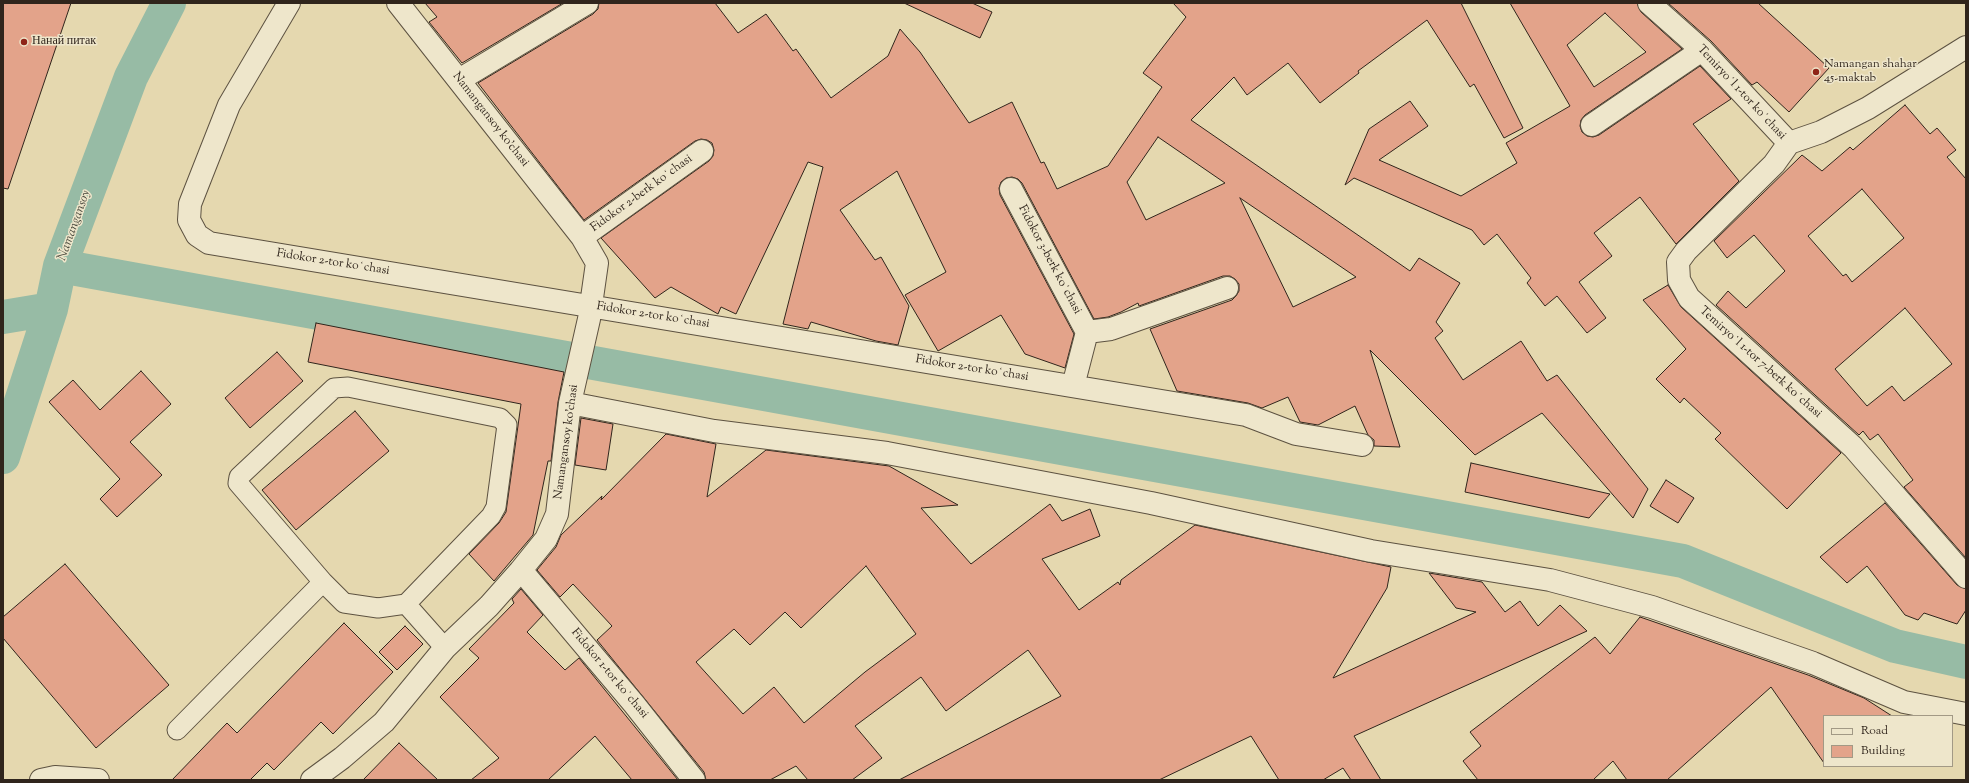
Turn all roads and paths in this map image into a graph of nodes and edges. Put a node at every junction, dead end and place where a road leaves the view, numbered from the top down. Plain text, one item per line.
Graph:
1 (289, 3) edge
2 (398, 3) edge
3 (587, 3) edge
4 (1649, 3) edge
5 (1966, 47) edge
6 (1702, 50) junction
7 (459, 80) junction
8 (1592, 125) dead end
9 (1789, 143) junction
10 (702, 151) dead end
11 (1011, 189) dead end
12 (582, 237) junction
13 (1227, 288) dead end
14 (590, 312) junction
15 (1087, 332) junction
16 (1073, 386) junction
17 (570, 403) junction
18 (1362, 445) dead end
19 (521, 570) junction
20 (1966, 577) edge
21 (323, 582) junction
22 (406, 604) junction
23 (445, 648) junction
24 (1966, 714) edge
25 (177, 730) dead end
26 (41, 780) edge
27 (98, 780) edge
28 (312, 780) edge
29 (694, 780) edge

1 - 14 street, Fidokor 2-tor koʻchasi
2 - 7 street, Namangansoy ko'chasi
3 - 7 street
4 - 6 street, Temiryoʻl 1-tor koʻchasi
5 - 9 street, Temiryoʻl 1-tor koʻchasi
6 - 8 street
6 - 9 street, Temiryoʻl 1-tor koʻchasi
7 - 12 street, Namangansoy ko'chasi
9 - 20 street, Temiryoʻl 1-tor 7-berk koʻchasi
10 - 12 street, Fidokor 2-berk koʻchasi
11 - 15 street, Fidokor 3-berk koʻchasi
12 - 14 street, Namangansoy ko'chasi
13 - 15 street
14 - 16 street, Fidokor 2-tor koʻchasi
14 - 17 street, Namangansoy ko'chasi
15 - 16 street
16 - 18 street, Fidokor 2-tor koʻchasi
17 - 19 street, Namangansoy ko'chasi
17 - 24 street
19 - 23 street, Namangansoy ko'chasi
19 - 29 street, Fidokor 1-tor koʻchasi
21 - 22 lane
21 - 22 lane
21 - 25 lane
22 - 23 lane
23 - 28 street, Namangansoy ko'chasi
26 - 27 street

